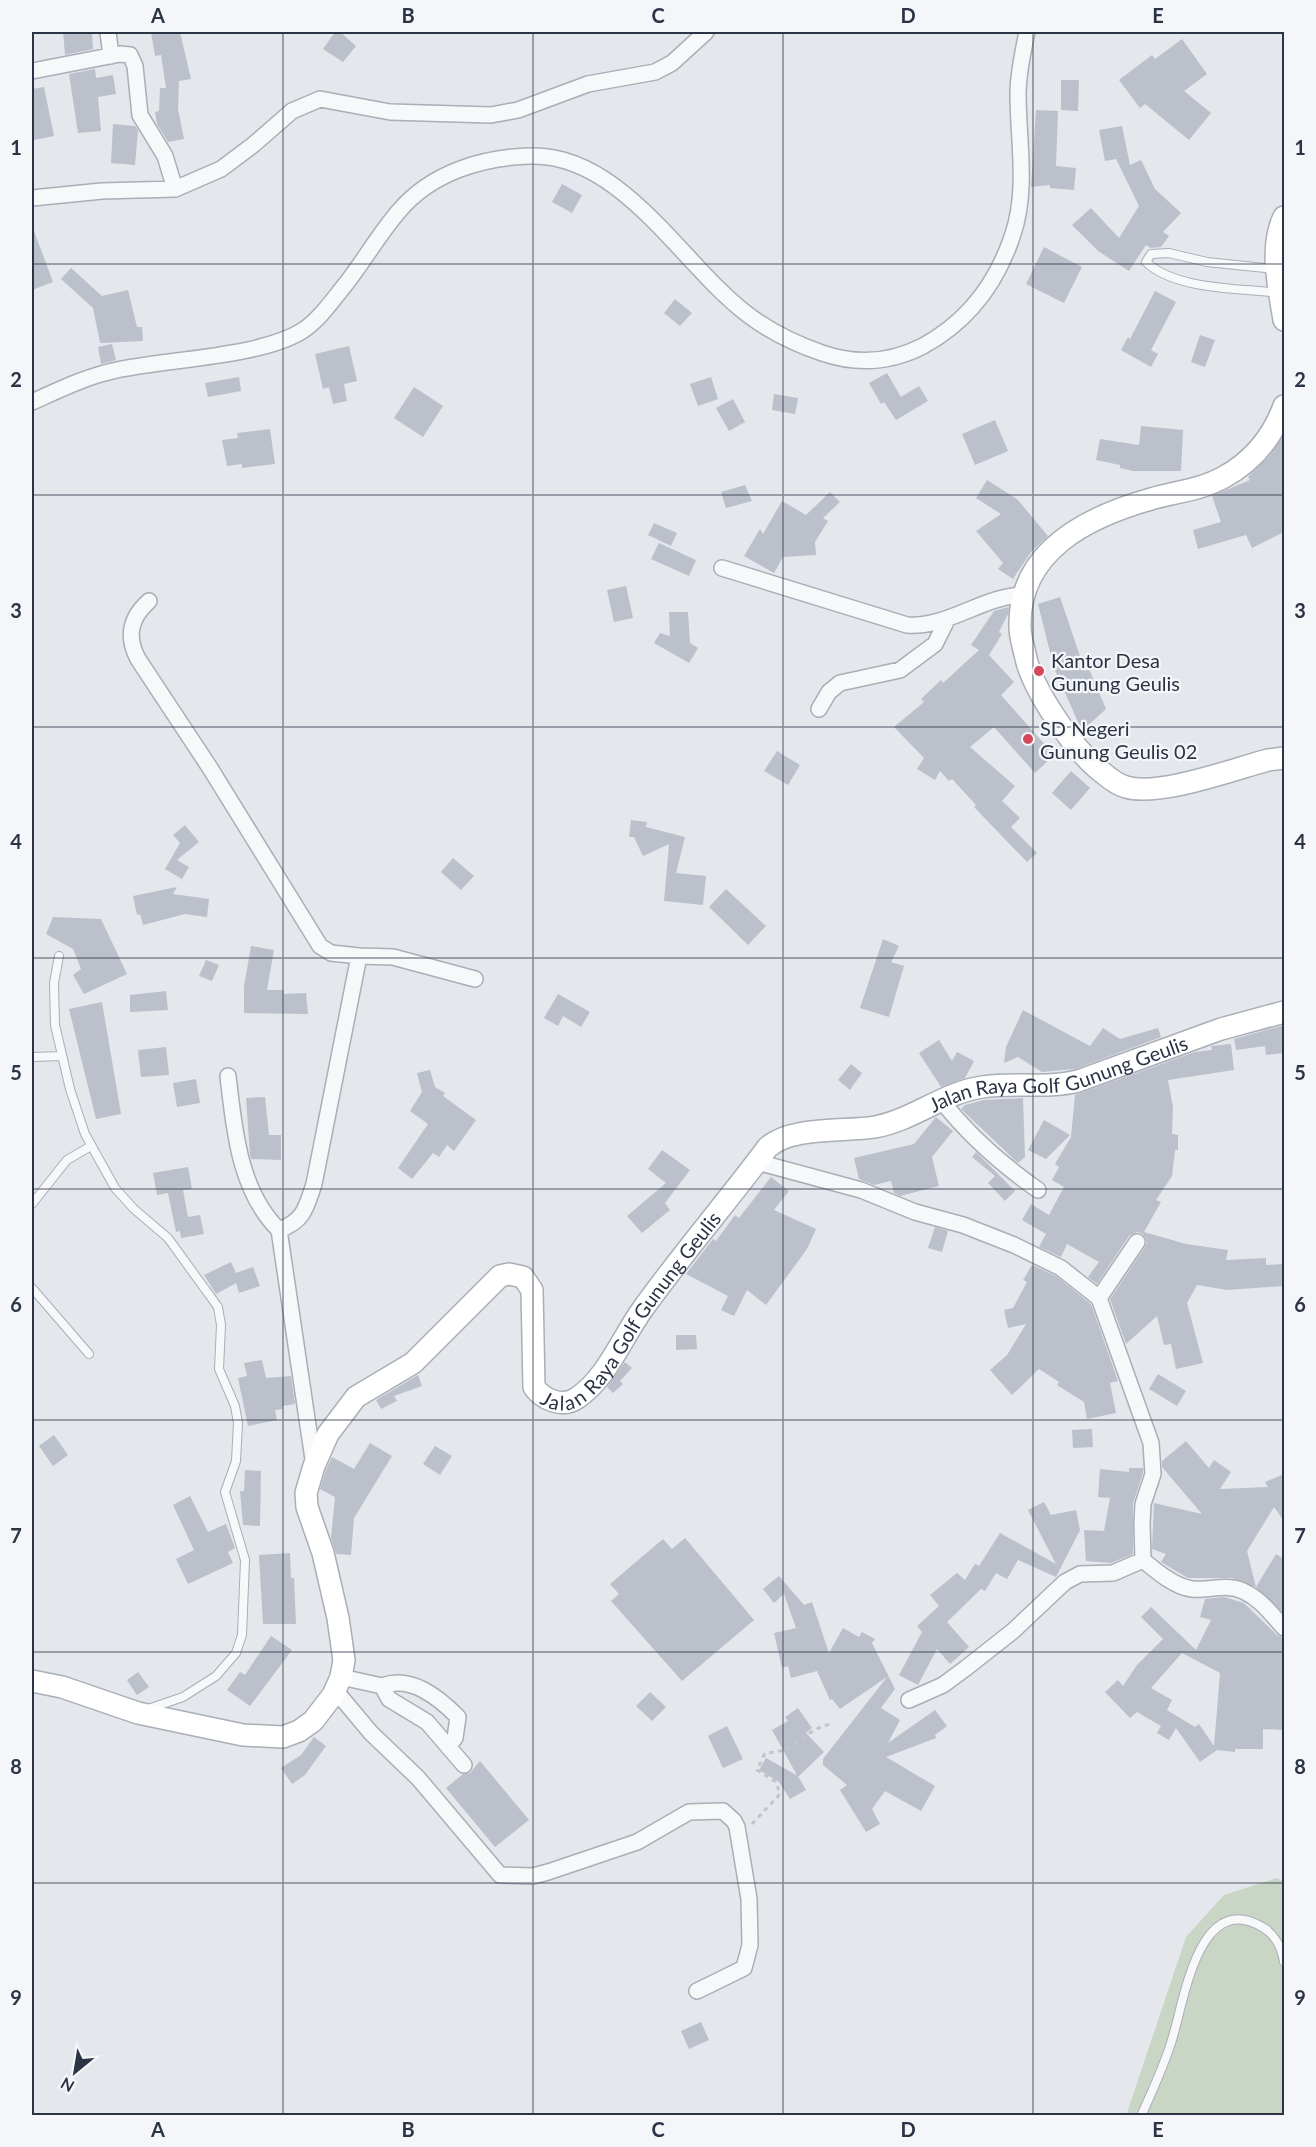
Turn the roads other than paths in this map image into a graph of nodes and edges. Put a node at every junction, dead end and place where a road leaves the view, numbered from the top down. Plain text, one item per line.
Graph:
1 (108, 32) edge
2 (706, 32) edge
3 (1027, 32) edge
4 (111, 56) junction
5 (32, 71) edge
6 (175, 189) junction
7 (32, 198) edge
8 (1284, 217) edge
9 (1278, 269) junction
10 (1280, 293) junction
11 (1284, 320) edge
12 (32, 402) edge
13 (1284, 406) edge
14 (722, 568) dead end
15 (1023, 595) junction
16 (149, 601) dead end
17 (948, 618) junction
18 (819, 709) dead end
19 (1284, 758) edge
20 (59, 956) dead end
21 (359, 956) junction
22 (475, 979) dead end
23 (1284, 1012) edge
24 (32, 1056) edge
25 (62, 1056) junction
26 (228, 1076) dead end
27 (941, 1100) junction
28 (91, 1146) junction
29 (757, 1162) junction
30 (1038, 1190) dead end
31 (32, 1204) edge
32 (279, 1230) junction
33 (1137, 1242) dead end
34 (32, 1288) edge
35 (1099, 1298) junction
36 (89, 1354) dead end
37 (314, 1466) junction
38 (1143, 1560) junction
39 (1284, 1628) edge
40 (32, 1681) edge
41 (338, 1684) junction
42 (382, 1686) junction
43 (441, 1700) junction
44 (909, 1700) dead end
45 (138, 1713) junction
46 (410, 1713) junction
47 (448, 1747) junction
48 (464, 1765) dead end
49 (1284, 1962) edge
50 (696, 1991) dead end
51 (1141, 2115) edge

1 - 4 street
2 - 6 street
3 - 12 street
4 - 5 street
4 - 6 street
6 - 7 street
8 - 9 main road
9 - 10 main road
9 - 10 lane
10 - 11 main road
13 - 15 main road
14 - 17 street
15 - 17 street
15 - 19 main road
16 - 21 street
17 - 18 street
20 - 25 lane
21 - 22 street
21 - 32 street
23 - 27 main road, Jalan Raya Golf Gunung Geulis
24 - 25 lane
25 - 28 lane
26 - 32 street
27 - 29 main road, Jalan Raya Golf Gunung Geulis
27 - 30 street
28 - 31 lane
28 - 45 lane
29 - 35 street
29 - 37 main road, Jalan Raya Golf Gunung Geulis
32 - 37 street
33 - 35 street
34 - 36 lane
35 - 38 street
37 - 41 main road, Jalan Raya Golf Gunung Geulis
38 - 39 street
38 - 44 street
40 - 45 main road
41 - 42 street
41 - 45 main road
41 - 50 street
42 - 43 street
42 - 46 street
43 - 46 street
43 - 47 street
46 - 47 street
47 - 48 street
49 - 51 lane

